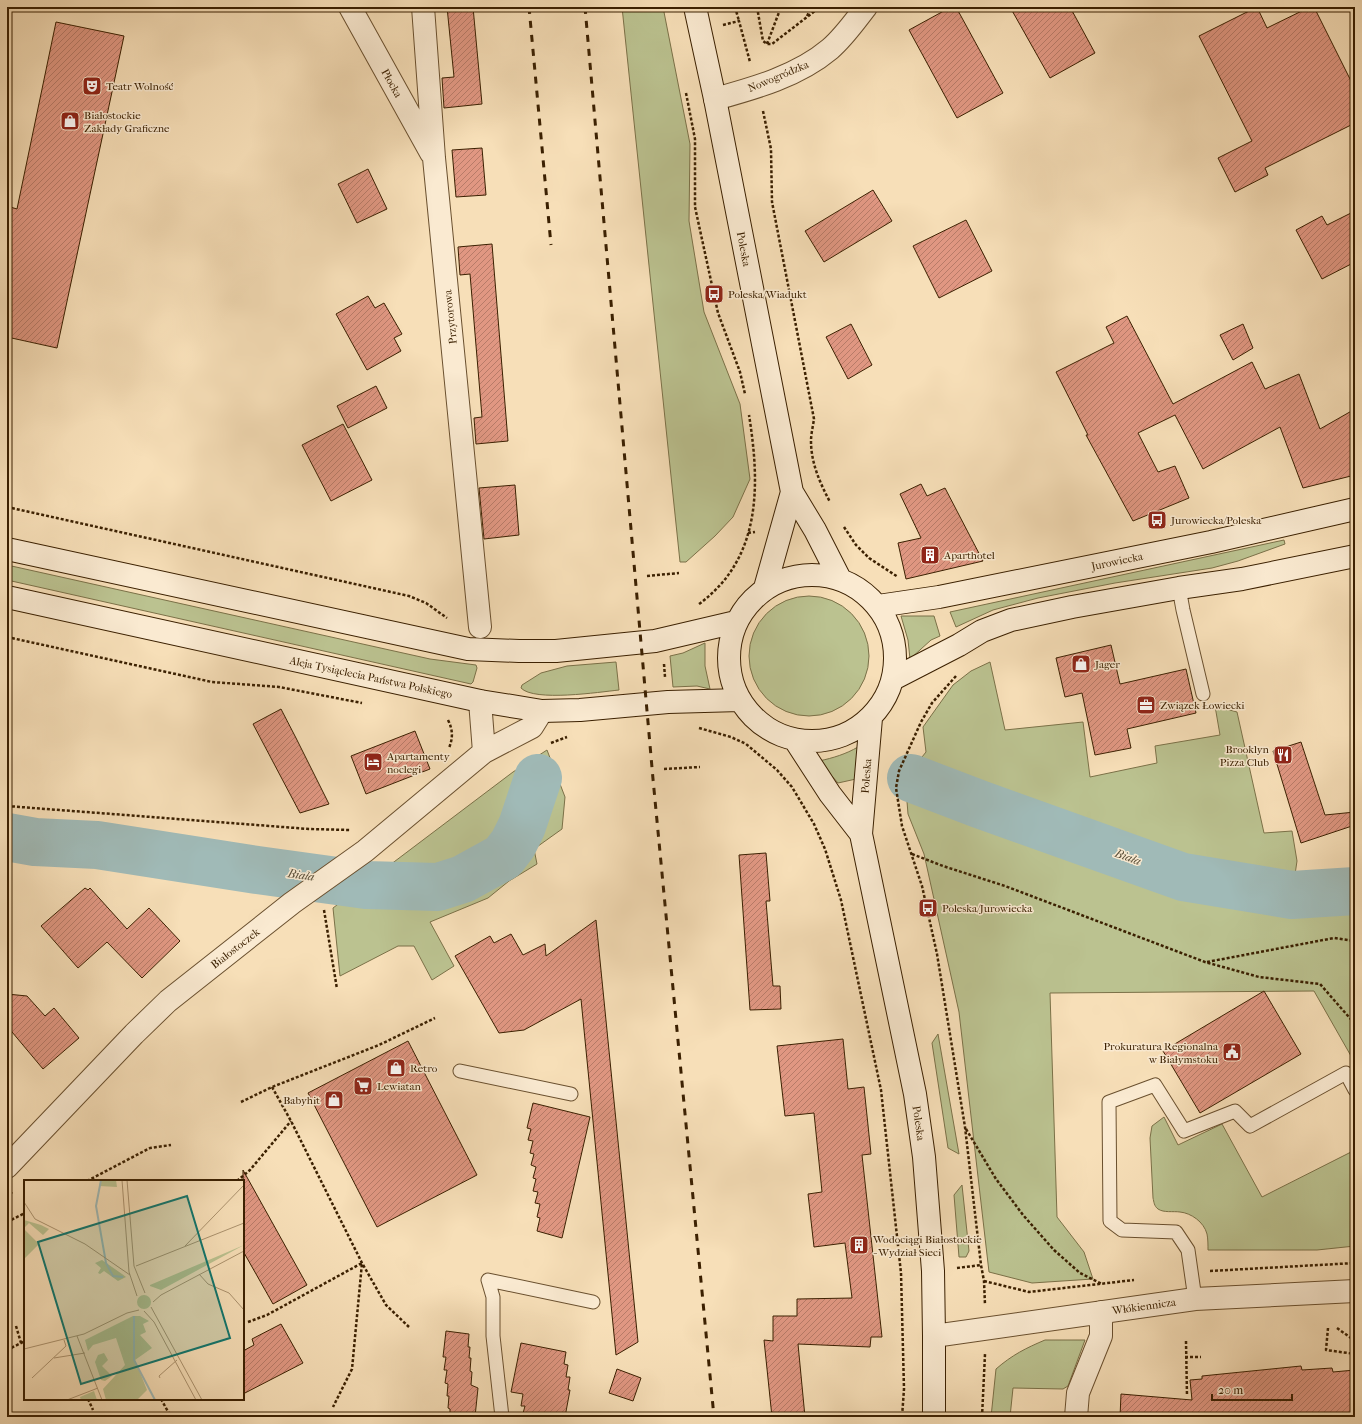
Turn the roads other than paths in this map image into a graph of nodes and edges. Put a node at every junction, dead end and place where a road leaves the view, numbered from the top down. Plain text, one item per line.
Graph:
1 (350, 7) edge
2 (423, 7) edge
3 (695, 7) edge
4 (866, 7) edge
5 (715, 99) junction
6 (434, 158) junction
7 (792, 492) junction
8 (1355, 509) edge
9 (7, 549) edge
10 (1355, 556) edge
11 (840, 579) junction
12 (765, 588) junction
13 (1179, 588) junction
14 (7, 597) edge
15 (878, 606) junction
16 (736, 622) junction
17 (480, 627) dead end
18 (893, 679) junction
19 (1203, 694) dead end
20 (740, 700) junction
21 (480, 701) junction
22 (542, 711) junction
23 (871, 718) junction
24 (795, 740) junction
25 (484, 752) junction
26 (860, 834) junction
27 (460, 1071) dead end
28 (1355, 1090) edge
29 (571, 1094) dead end
30 (7, 1167) edge
31 (1355, 1291) edge
32 (1195, 1299) junction
33 (593, 1302) dead end
34 (1101, 1312) junction
35 (934, 1336) junction
36 (502, 1417) edge
37 (934, 1417) edge
38 (1076, 1417) edge

1 - 6 main road, Płocka
2 - 6 main road, Przytorowa
3 - 5 main road, Poleska
4 - 5 main road, Nowogródzka
5 - 7 main road, Poleska
6 - 17 main road, Przytorowa
7 - 11 main road, Poleska
7 - 12 main road, Poleska
8 - 15 main road, Jurowiecka
9 - 16 main road
10 - 13 main road
11 - 12 main road
11 - 15 main road
12 - 16 main road
13 - 18 main road
13 - 19 lane
14 - 21 main road, Aleja Tysiąclecia Państwa Polskiego
15 - 18 main road
16 - 20 main road
18 - 23 main road
20 - 22 main road, Aleja Tysiąclecia Państwa Polskiego
20 - 24 main road
21 - 22 main road, Aleja Tysiąclecia Państwa Polskiego
21 - 25 main road
22 - 25 main road, Białostoczek
23 - 24 main road
23 - 26 main road, Poleska
24 - 26 main road, Poleska
25 - 30 main road, Białostoczek
26 - 35 main road, Poleska
27 - 29 lane
28 - 32 lane
31 - 32 main road, Włókiennicza
32 - 34 main road, Włókiennicza
33 - 36 lane
34 - 35 main road, Włókiennicza
34 - 38 main road
35 - 37 main road, Poleska

